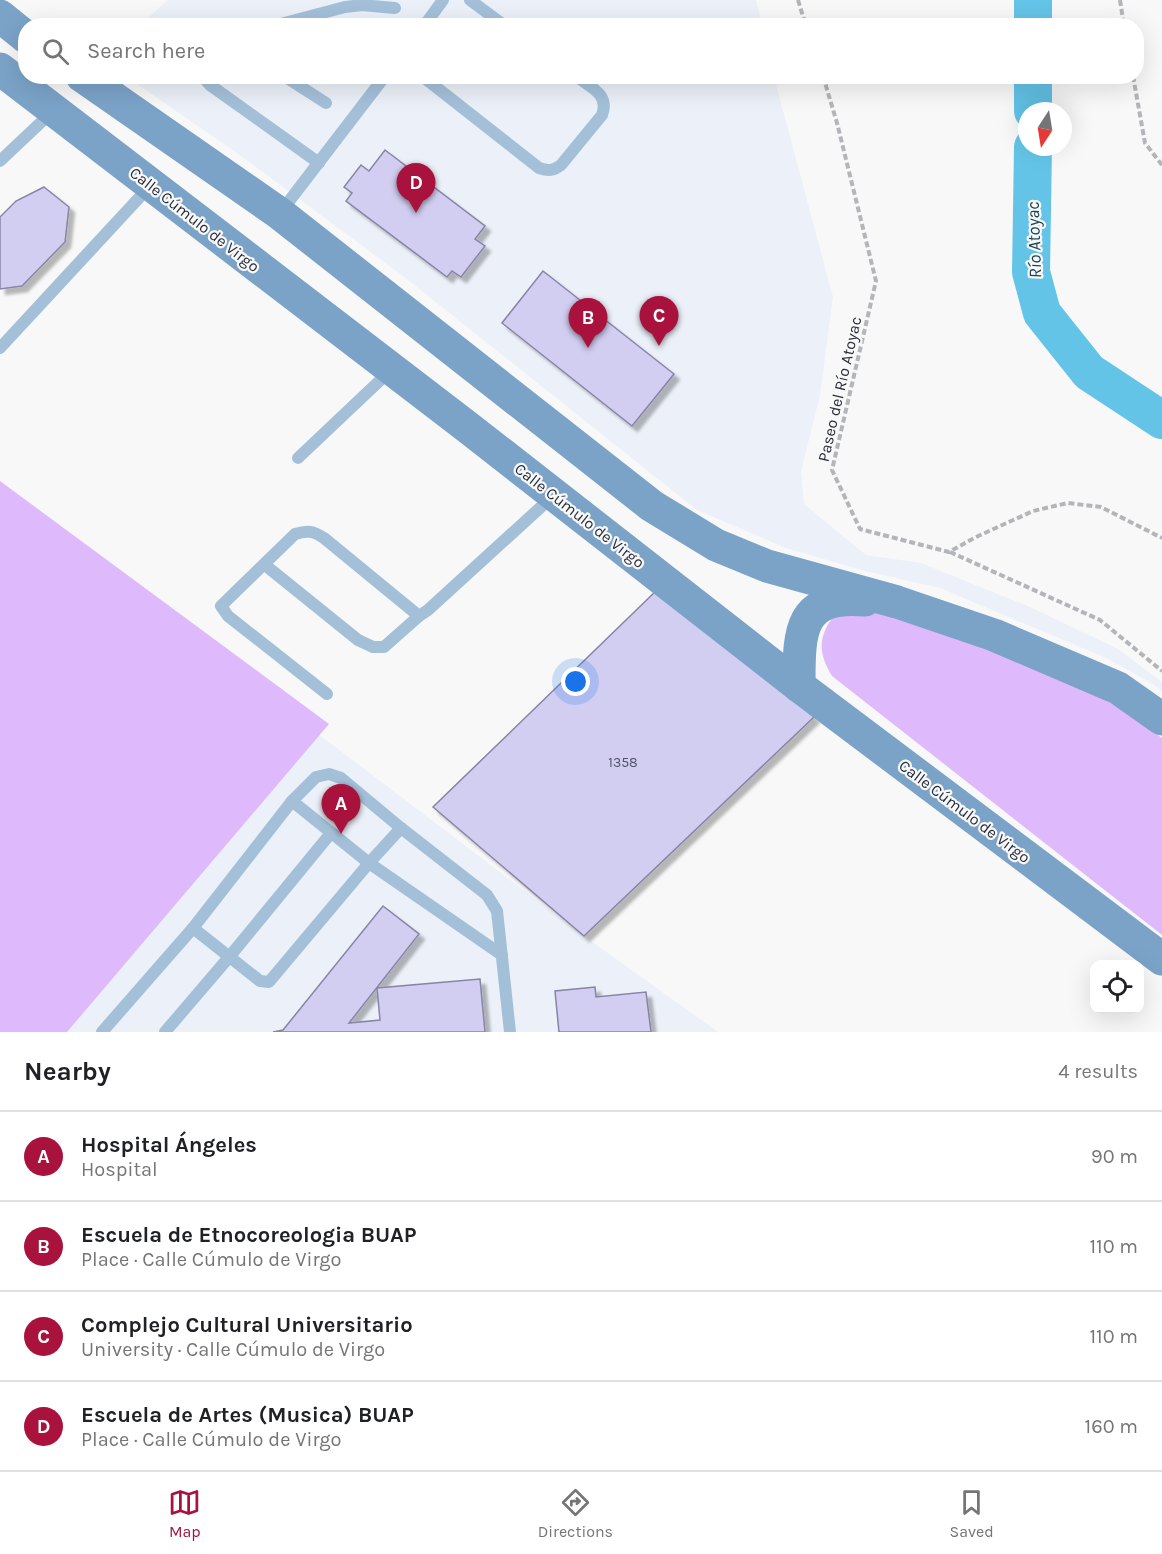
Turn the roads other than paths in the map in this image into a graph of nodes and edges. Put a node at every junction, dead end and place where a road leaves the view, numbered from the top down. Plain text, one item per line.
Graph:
1 (443, 0) edge
2 (470, 0) edge
3 (395, 8) dead end
4 (309, 18) edge
5 (430, 18) edge
6 (494, 18) edge
7 (0, 69) edge
8 (18, 83) edge
9 (19, 84) edge
10 (94, 84) edge
11 (209, 84) edge
12 (296, 84) edge
13 (379, 84) edge
14 (432, 84) edge
15 (586, 84) edge
16 (326, 103) dead end
17 (54, 111) junction
18 (0, 161) edge
19 (319, 163) junction
20 (151, 185) junction
21 (279, 213) junction
22 (0, 348) edge
23 (391, 369) junction
24 (465, 426) junction
25 (566, 438) junction
26 (298, 458) dead end
27 (554, 495) junction
28 (265, 565) junction
29 (897, 602) junction
30 (419, 616) junction
31 (799, 686) junction
32 (327, 694) dead end
33 (1162, 720) edge
34 (292, 801) junction
35 (401, 828) junction
36 (332, 833) junction
37 (369, 863) junction
38 (193, 928) junction
39 (502, 955) junction
40 (230, 956) junction
41 (1162, 959) edge
42 (102, 1032) edge
43 (165, 1032) edge
44 (510, 1032) edge

1 - 5 lane
2 - 6 lane
3 - 4 lane
7 - 8 main road, Calle Cúmulo de Virgo
9 - 17 main road, Calle Cúmulo de Virgo
10 - 21 main road
11 - 19 lane
12 - 16 lane
13 - 19 lane
14 - 15 lane
17 - 18 lane
17 - 20 main road, Calle Cúmulo de Virgo
19 - 21 lane
20 - 22 lane
20 - 23 main road, Calle Cúmulo de Virgo
21 - 25 main road
23 - 24 main road, Calle Cúmulo de Virgo
23 - 26 lane
24 - 25 main road
24 - 27 main road, Calle Cúmulo de Virgo
25 - 29 main road
27 - 30 lane
27 - 31 main road, Calle Cúmulo de Virgo
28 - 30 lane
28 - 30 lane
28 - 32 lane
29 - 31 main road
29 - 33 main road
31 - 41 main road, Calle Cúmulo de Virgo
34 - 35 lane
34 - 36 lane
34 - 38 lane
35 - 37 lane
35 - 39 lane
36 - 37 lane
36 - 40 lane
37 - 39 lane
37 - 40 lane
38 - 40 lane
38 - 42 lane
39 - 44 lane
40 - 43 lane

